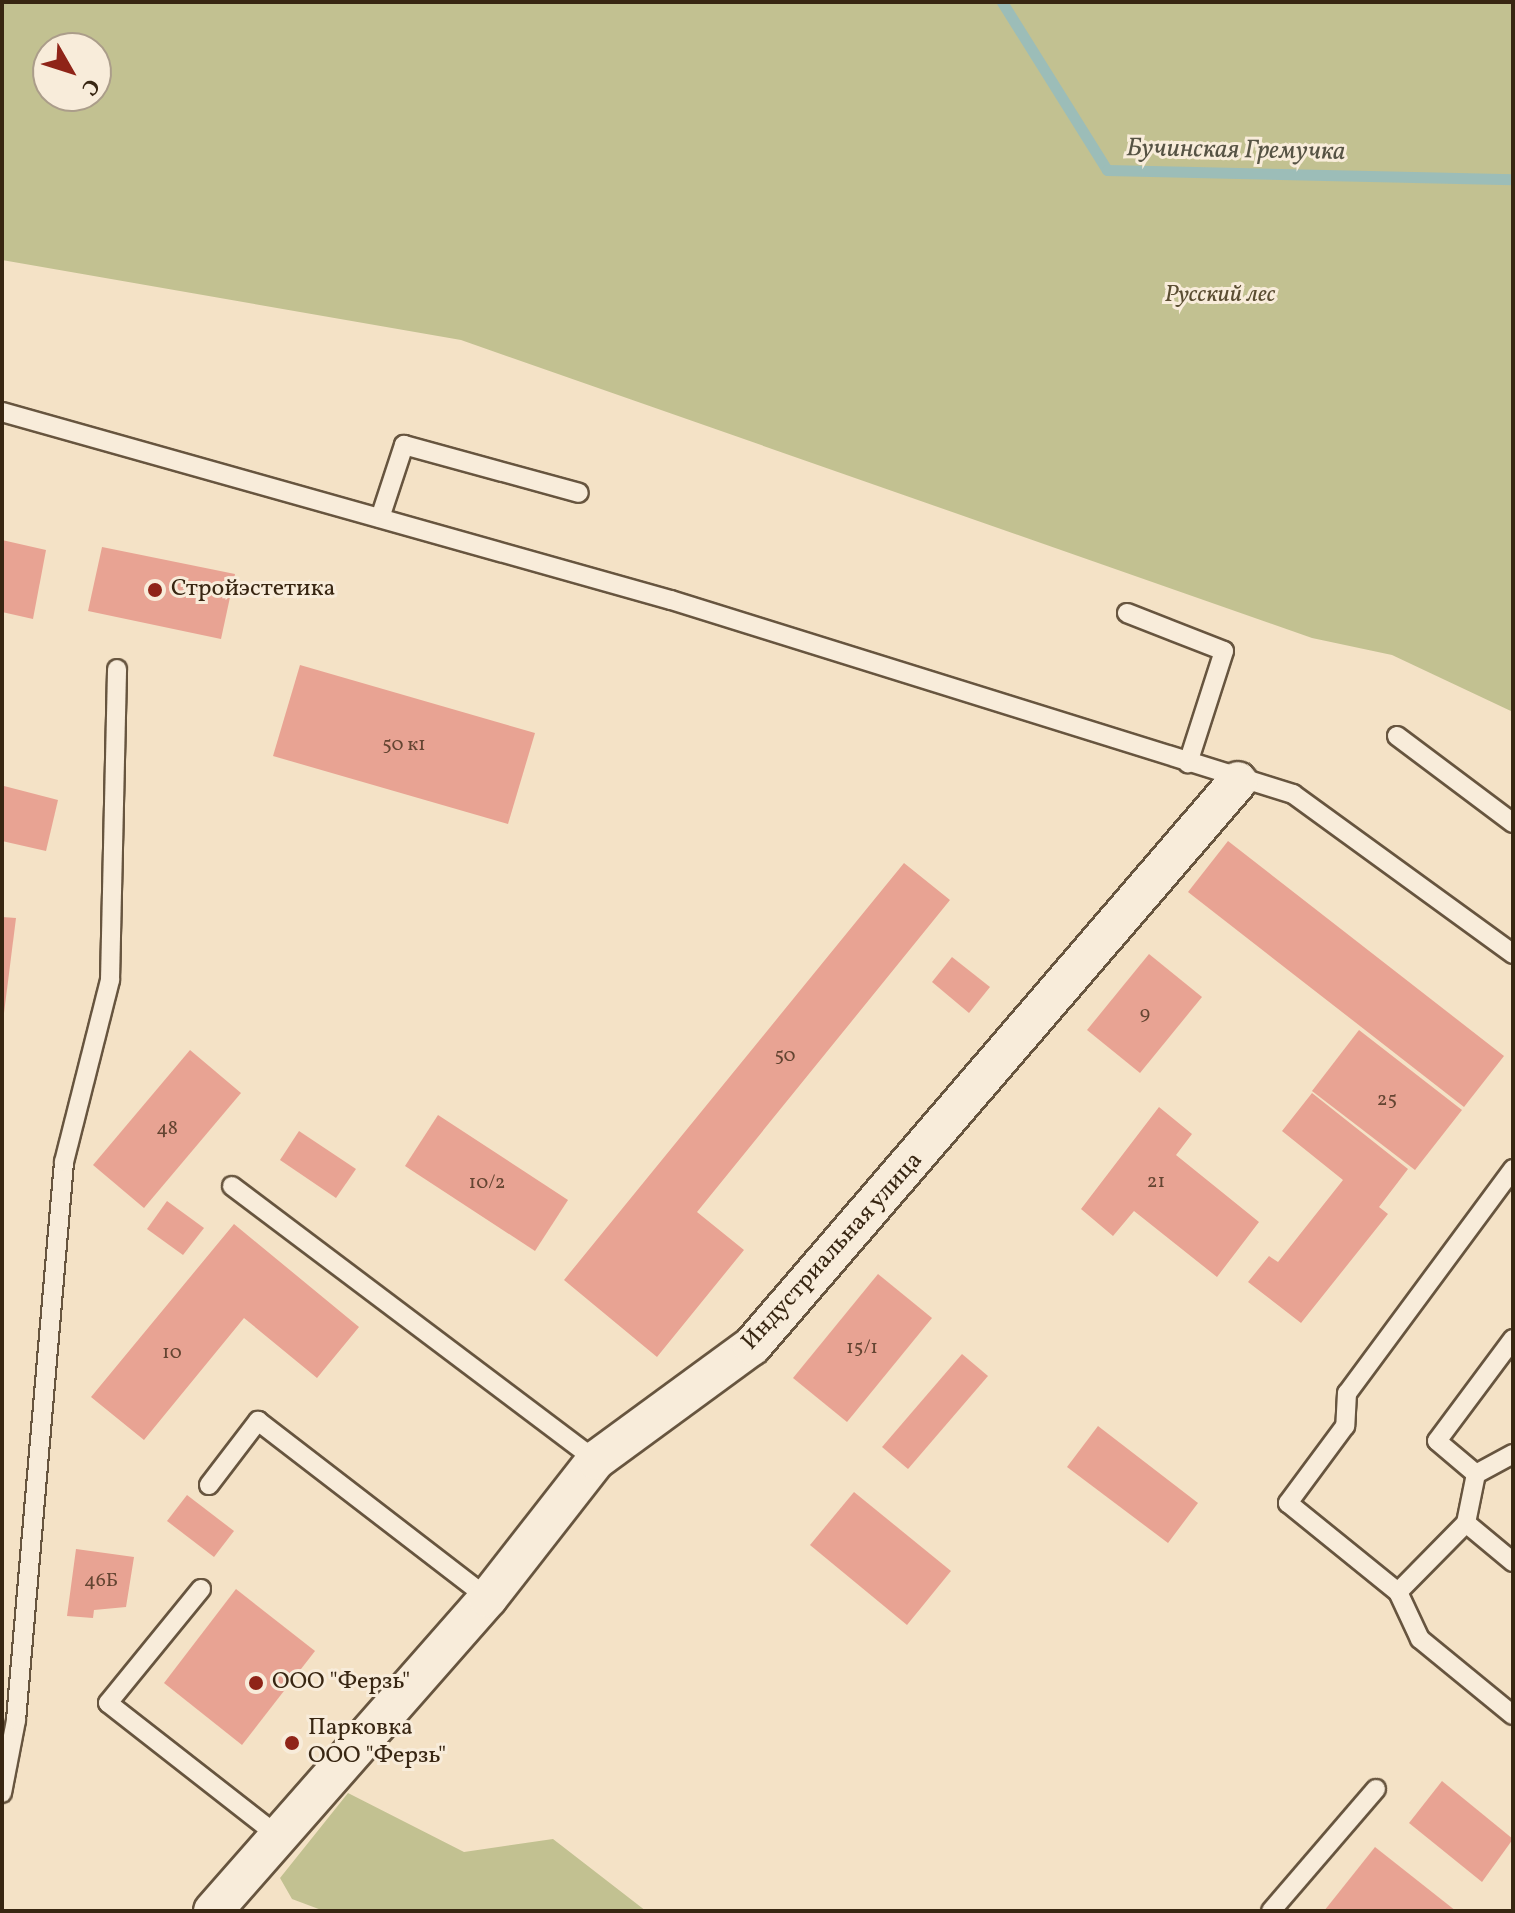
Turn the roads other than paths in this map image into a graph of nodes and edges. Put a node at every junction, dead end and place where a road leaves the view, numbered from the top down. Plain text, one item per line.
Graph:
1 (2, 412) edge
2 (579, 493) dead end
3 (380, 518) junction
4 (1127, 613) dead end
5 (117, 669) dead end
6 (1397, 736) dead end
7 (1188, 763) junction
8 (1238, 781) junction
9 (1513, 823) edge
10 (1513, 954) edge
11 (1513, 1169) edge
12 (232, 1186) dead end
13 (1513, 1339) edge
14 (1513, 1454) edge
15 (596, 1460) junction
16 (1476, 1474) junction
17 (209, 1485) dead end
18 (1466, 1523) junction
19 (1513, 1562) edge
20 (201, 1589) dead end
21 (1398, 1592) junction
22 (488, 1598) junction
23 (1513, 1715) edge
24 (1376, 1789) dead end
25 (2, 1793) edge
26 (281, 1838) junction
27 (213, 1911) edge
28 (1271, 1911) edge

1 - 3 lane
2 - 3 lane
3 - 7 lane
4 - 7 lane
5 - 25 lane
6 - 9 lane
7 - 8 lane
8 - 10 lane
8 - 15 street, Индустриальная улица
11 - 21 lane
12 - 15 lane
13 - 16 lane
14 - 16 lane
15 - 22 street, Индустриальная улица
16 - 18 lane
17 - 22 lane
18 - 19 lane
18 - 21 lane
20 - 26 lane
21 - 23 lane
22 - 26 street, Индустриальная улица
24 - 28 lane
26 - 27 street, Индустриальная улица

